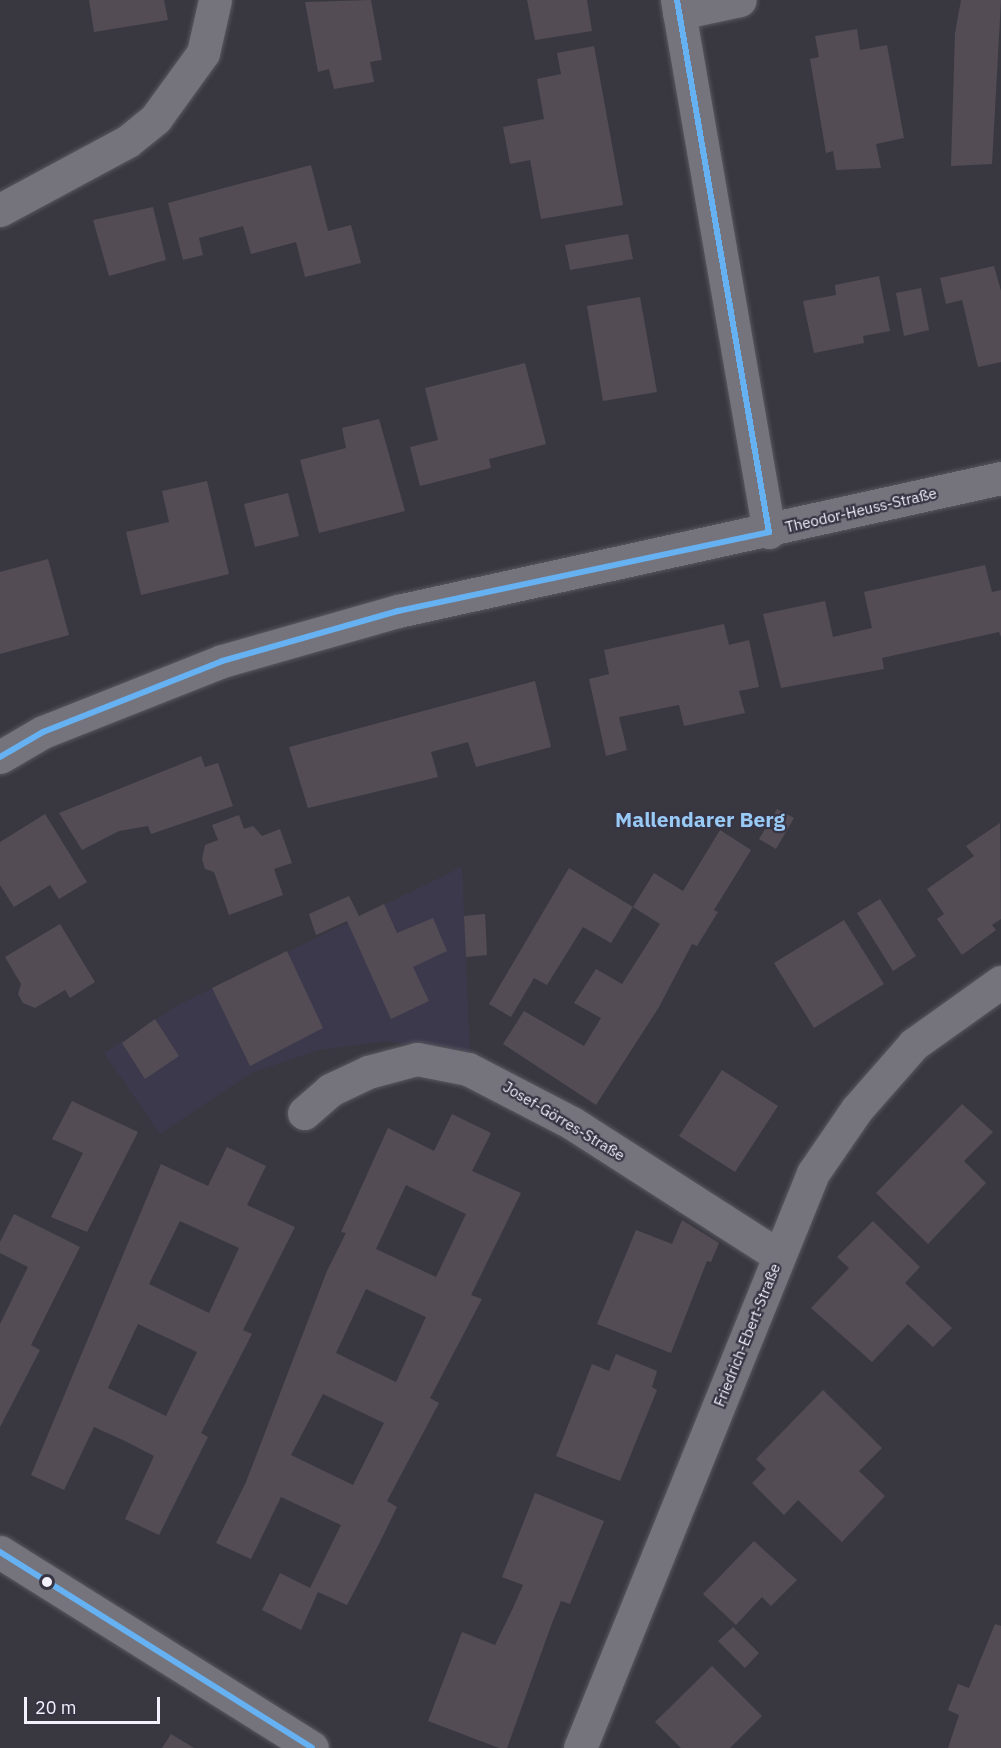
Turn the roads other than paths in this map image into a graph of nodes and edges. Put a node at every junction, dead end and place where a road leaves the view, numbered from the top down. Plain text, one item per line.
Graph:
1 (216, 0) edge
2 (740, 0) edge
3 (678, 6) edge
4 (0, 210) edge
5 (1001, 478) edge
6 (770, 532) junction
7 (0, 757) edge
8 (1001, 982) edge
9 (304, 1113) dead end
10 (778, 1255) junction
11 (0, 1552) edge
12 (312, 1748) edge
13 (580, 1748) edge

1 - 4 street
2 - 3 street
3 - 6 street
5 - 6 street, Theodor-Heuss-Straße
6 - 7 street, Theodor-Heuss-Straße
8 - 10 street, Friedrich-Ebert-Straße
9 - 10 street, Josef-Görres-Straße
10 - 13 street, Friedrich-Ebert-Straße
11 - 12 street

